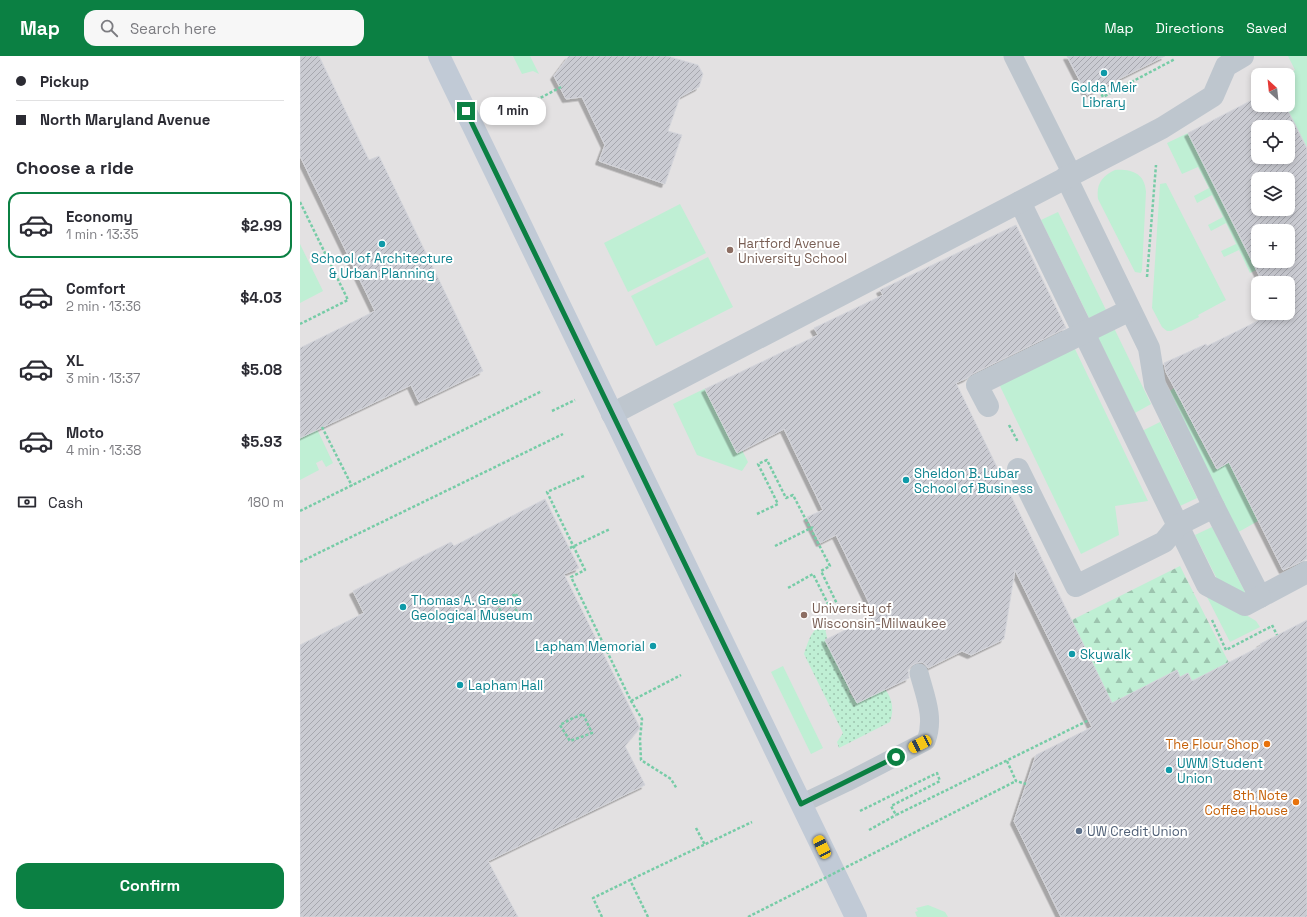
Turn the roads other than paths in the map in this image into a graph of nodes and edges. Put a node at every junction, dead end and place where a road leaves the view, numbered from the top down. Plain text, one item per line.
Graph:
1 (439, 56) edge
2 (1013, 56) edge
3 (1243, 56) edge
4 (1069, 176) junction
5 (1020, 202) junction
6 (1130, 310) junction
7 (1084, 332) junction
8 (988, 406) road end
9 (612, 414) junction
10 (1018, 469) road end
11 (1214, 508) junction
12 (1178, 525) junction
13 (1307, 572) edge
14 (1260, 597) junction
15 (919, 673) dead end
16 (801, 804) junction
17 (856, 917) edge

1 - 9 street
2 - 4 lane
3 - 4 street
4 - 5 street
4 - 6 street
5 - 7 street
5 - 9 street
6 - 7 street
6 - 11 street
7 - 8 street
7 - 12 street
9 - 16 street
10 - 12 street
11 - 12 street
11 - 14 street
12 - 14 street
13 - 14 street
15 - 16 lane
16 - 17 street

